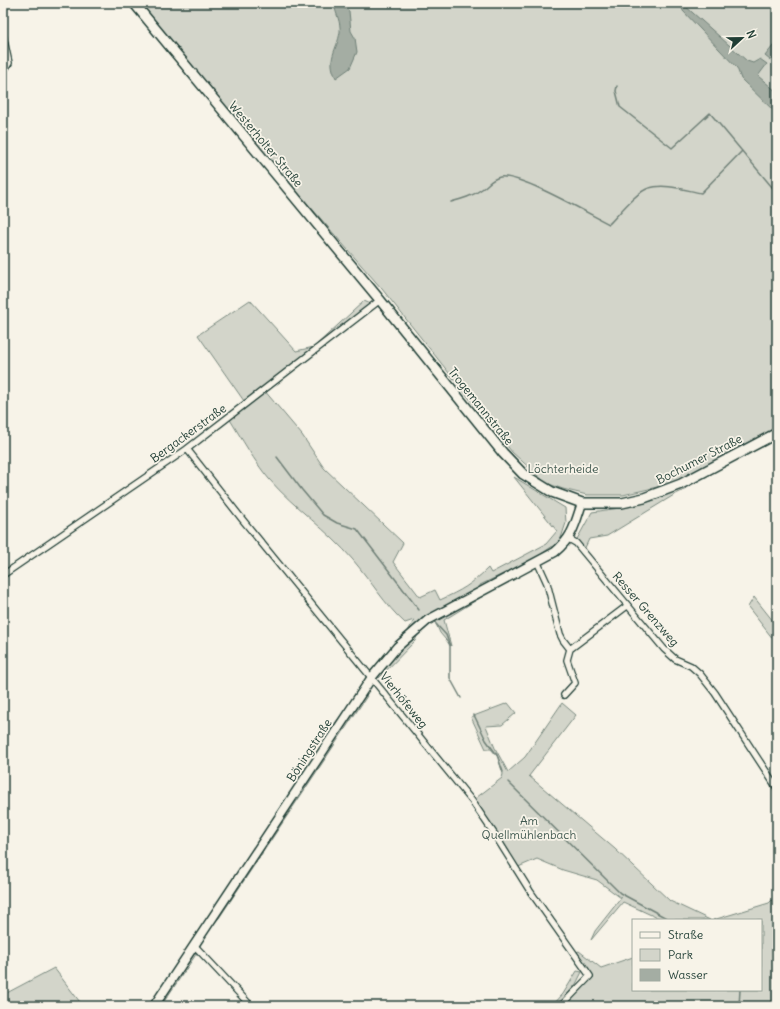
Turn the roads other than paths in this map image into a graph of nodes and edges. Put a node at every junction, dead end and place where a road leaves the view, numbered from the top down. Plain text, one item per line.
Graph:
1 (134, 3) edge
2 (3, 35) edge
3 (3, 72) edge
4 (380, 300) junction
5 (777, 432) edge
6 (187, 449) junction
7 (582, 503) junction
8 (569, 539) junction
9 (537, 561) junction
10 (3, 575) edge
11 (627, 606) junction
12 (570, 649) junction
13 (372, 677) junction
14 (564, 695) dead end
15 (777, 788) edge
16 (194, 945) junction
17 (154, 1006) edge
18 (251, 1006) edge
19 (561, 1006) edge

1 - 4 main road, Westerholter Straße
2 - 3 street
4 - 6 street, Bergackerstraße
4 - 7 main road, Trogemannstraße
5 - 7 main road, Bochumer Straße
6 - 10 street, Bergackerstraße
6 - 13 street, Vierhöfeweg
7 - 8 main road, Böningstraße
8 - 9 main road, Böningstraße
8 - 11 street, Resser Grenzweg
9 - 12 street
9 - 13 main road, Böningstraße
11 - 12 street
11 - 15 street, Resser Grenzweg
12 - 14 street
13 - 16 main road, Böningstraße
13 - 19 street, Vierhöfeweg
16 - 17 main road, Böningstraße
16 - 18 street

